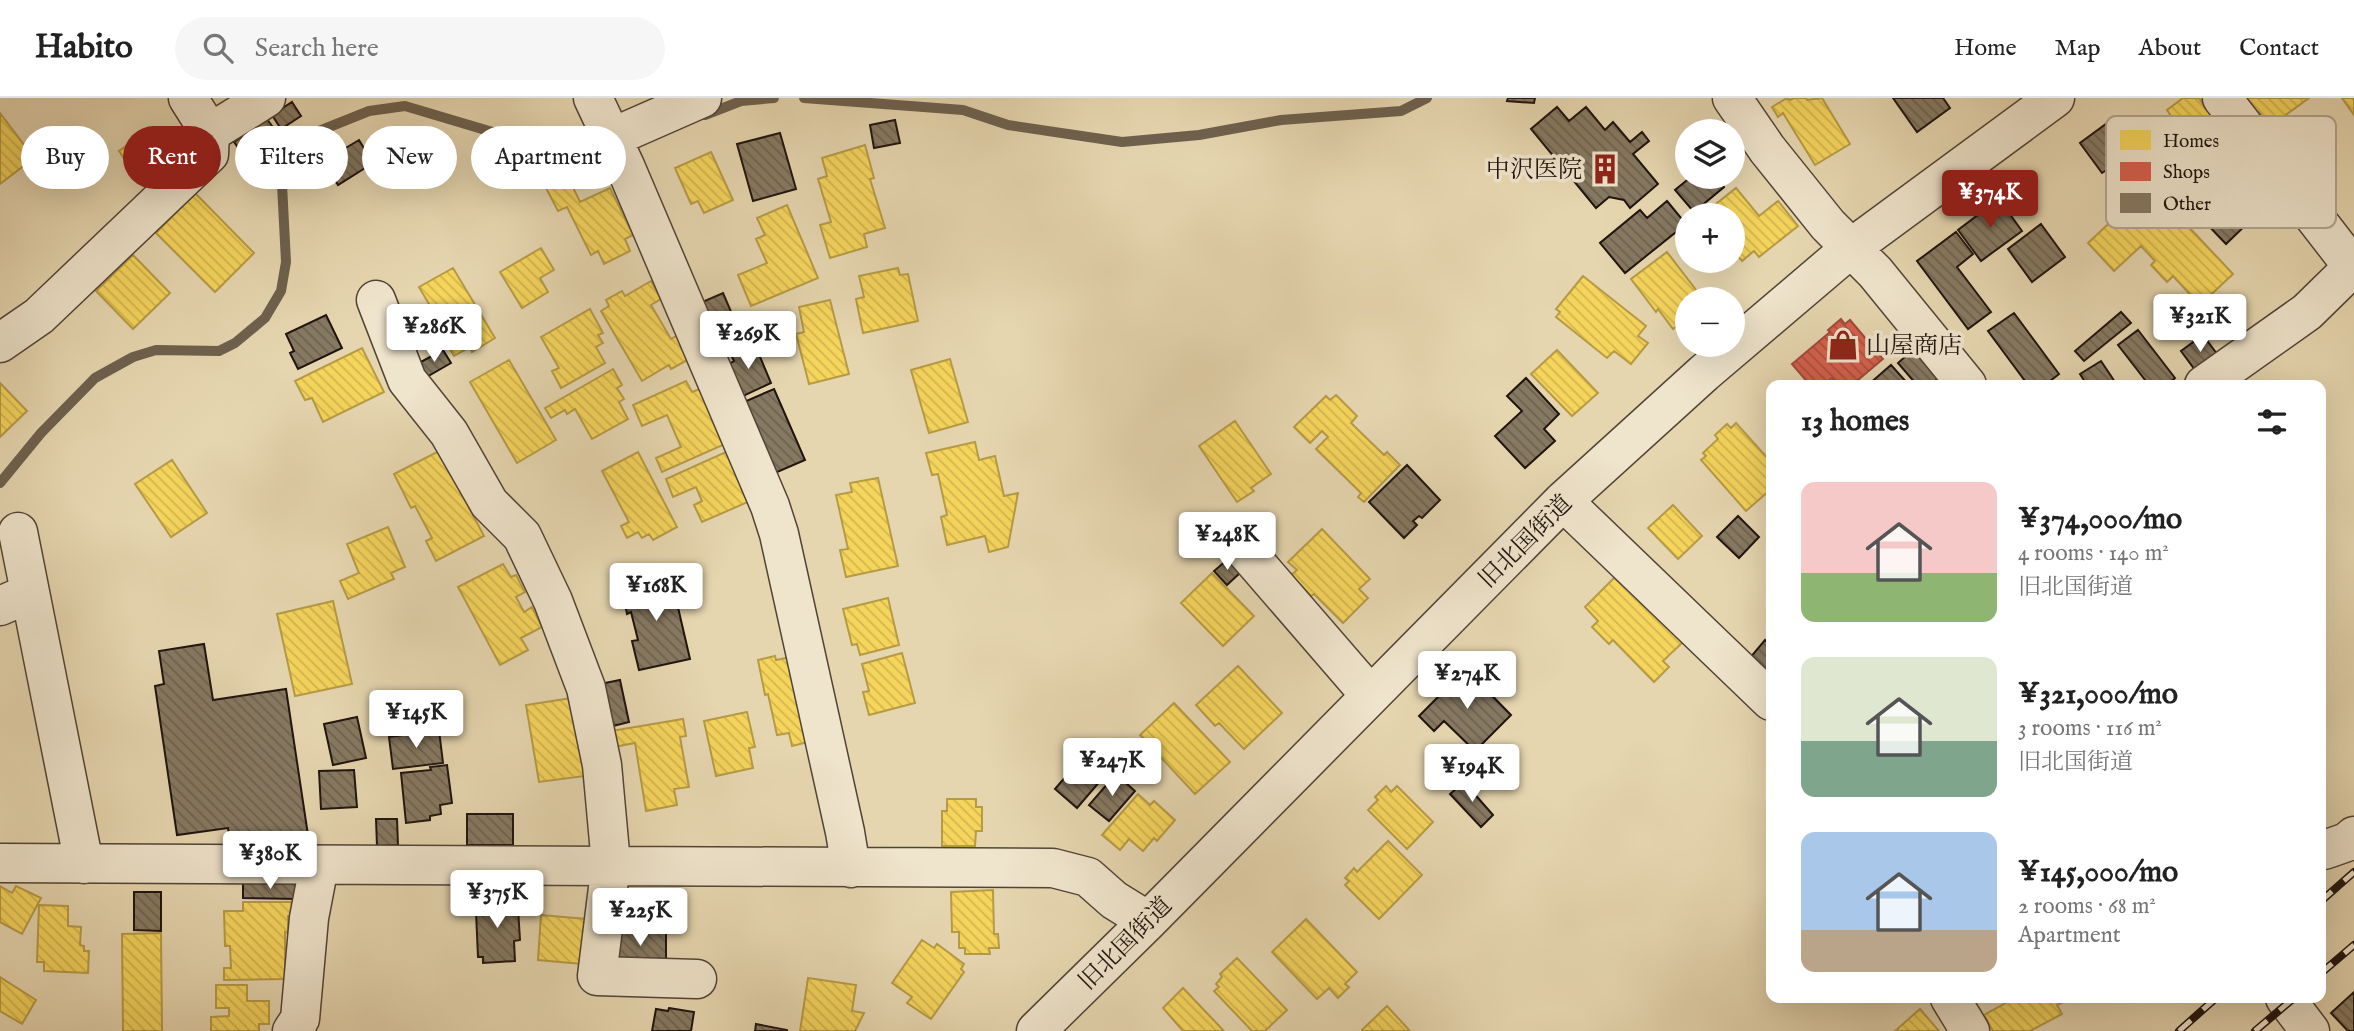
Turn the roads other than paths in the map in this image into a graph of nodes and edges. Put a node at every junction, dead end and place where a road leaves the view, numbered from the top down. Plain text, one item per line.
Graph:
1 (188, 98) edge
2 (266, 98) edge
3 (593, 98) edge
4 (702, 98) edge
5 (1732, 98) edge
6 (2055, 98) edge
7 (2222, 98) edge
8 (2236, 116) edge
9 (206, 126) edge
10 (221, 126) edge
11 (606, 126) edge
12 (626, 143) edge
13 (626, 172) edge
14 (172, 189) edge
15 (2324, 228) edge
16 (1851, 248) junction
17 (2354, 267) edge
18 (376, 300) dead end
19 (0, 343) edge
20 (1963, 380) edge
21 (2211, 380) edge
22 (1563, 501) junction
23 (18, 532) dead end
24 (1230, 533) dead end
25 (15, 599) edge
26 (1370, 695) junction
27 (1766, 696) edge
28 (0, 863) edge
29 (84, 864) junction
30 (611, 864) junction
31 (319, 866) junction
32 (851, 868) junction
33 (1148, 921) junction
34 (697, 979) dead end
35 (1953, 1003) edge
36 (2289, 1003) edge
37 (292, 1031) edge
38 (1036, 1031) edge
39 (1970, 1031) edge
40 (2310, 1031) edge

1 - 9 street
2 - 10 street
3 - 11 street
4 - 12 street
5 - 16 street
6 - 16 street, 旧北国街道
7 - 8 street
13 - 32 street
14 - 19 street
15 - 17 street
16 - 20 street
16 - 22 street, 旧北国街道
17 - 21 street
18 - 30 street
22 - 26 street, 旧北国街道
22 - 27 street
23 - 25 street
24 - 26 street
25 - 29 street
26 - 33 street, 旧北国街道
28 - 29 street
29 - 31 street
30 - 31 street
30 - 32 street
30 - 34 street
31 - 37 street
32 - 33 street
33 - 38 street, 旧北国街道
35 - 39 street
36 - 40 street

